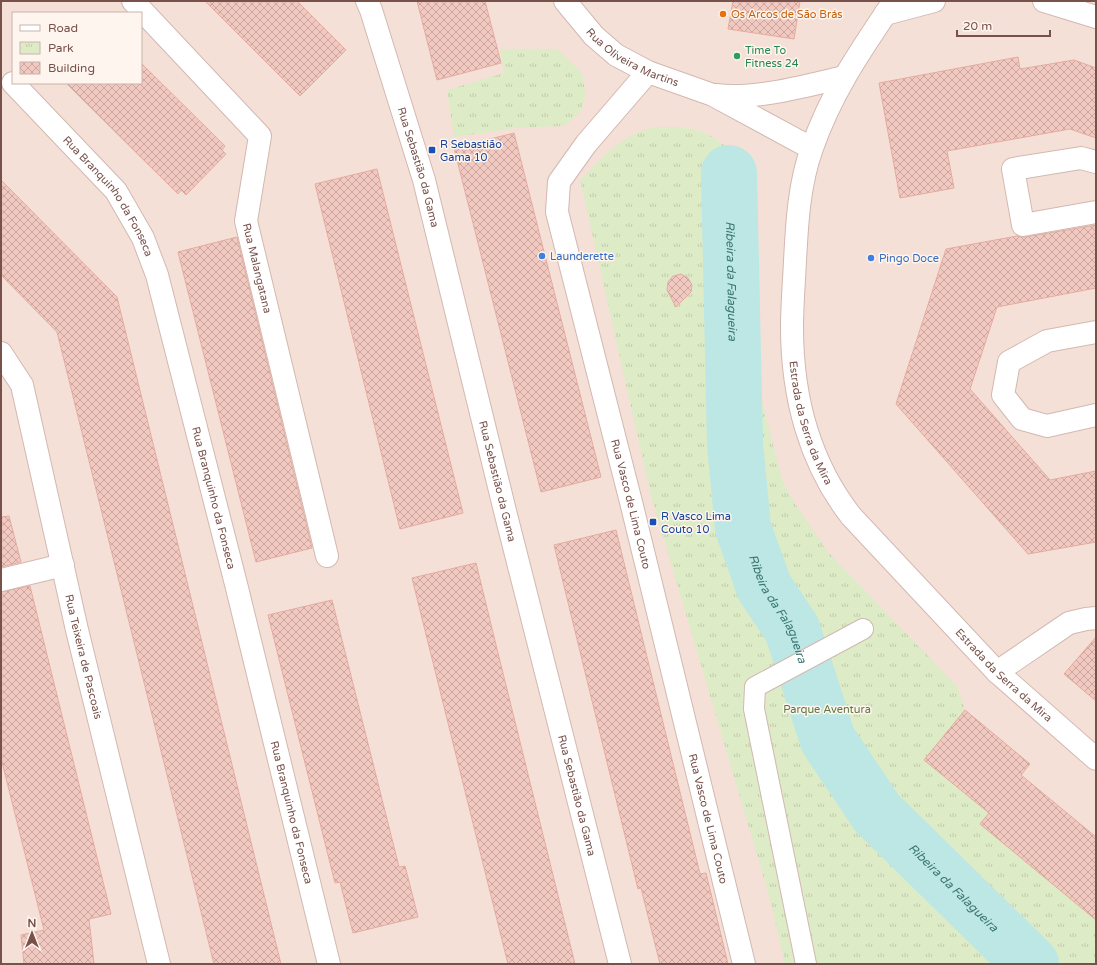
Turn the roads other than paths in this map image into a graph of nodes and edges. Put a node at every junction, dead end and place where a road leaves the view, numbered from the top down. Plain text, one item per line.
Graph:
1 (133, 1) edge
2 (367, 1) edge
3 (565, 1) edge
4 (934, 1) edge
5 (1044, 1) edge
6 (890, 8) edge
7 (1096, 17) edge
8 (1, 70) edge
9 (648, 72) junction
10 (844, 77) junction
11 (12, 82) edge
12 (14, 84) edge
13 (713, 95) junction
14 (811, 148) junction
15 (1096, 162) edge
16 (1096, 212) edge
17 (1096, 332) edge
18 (1, 353) edge
19 (1096, 415) edge
20 (327, 556) dead end
21 (63, 565) junction
22 (1, 580) edge
23 (1096, 618) edge
24 (863, 629) dead end
25 (997, 672) junction
26 (1096, 759) edge
27 (328, 960) edge
28 (159, 964) edge
29 (620, 964) edge
30 (744, 964) edge
31 (806, 964) edge

1 - 20 street, Rua Malangatana
2 - 29 street, Rua Sebastião da Gama
3 - 9 street, Rua Oliveira Martins
4 - 6 street
5 - 7 street
6 - 10 street, Estrada da Serra da Mira
8 - 11 street, Rua Branquinho da Fonseca
9 - 13 street, Rua Oliveira Martins
9 - 30 street, Rua Vasco de Lima Couto
10 - 13 street, Rua Oliveira Martins
10 - 14 street, Estrada da Serra da Mira
12 - 27 street, Rua Branquinho da Fonseca
13 - 14 street, Rua Oliveira Martins
14 - 25 street, Estrada da Serra da Mira
15 - 16 street
17 - 19 street
18 - 21 street, Rua Teixeira de Pascoais
21 - 22 street
21 - 28 street, Rua Teixeira de Pascoais
23 - 25 street
24 - 31 street
25 - 26 street, Estrada da Serra da Mira

